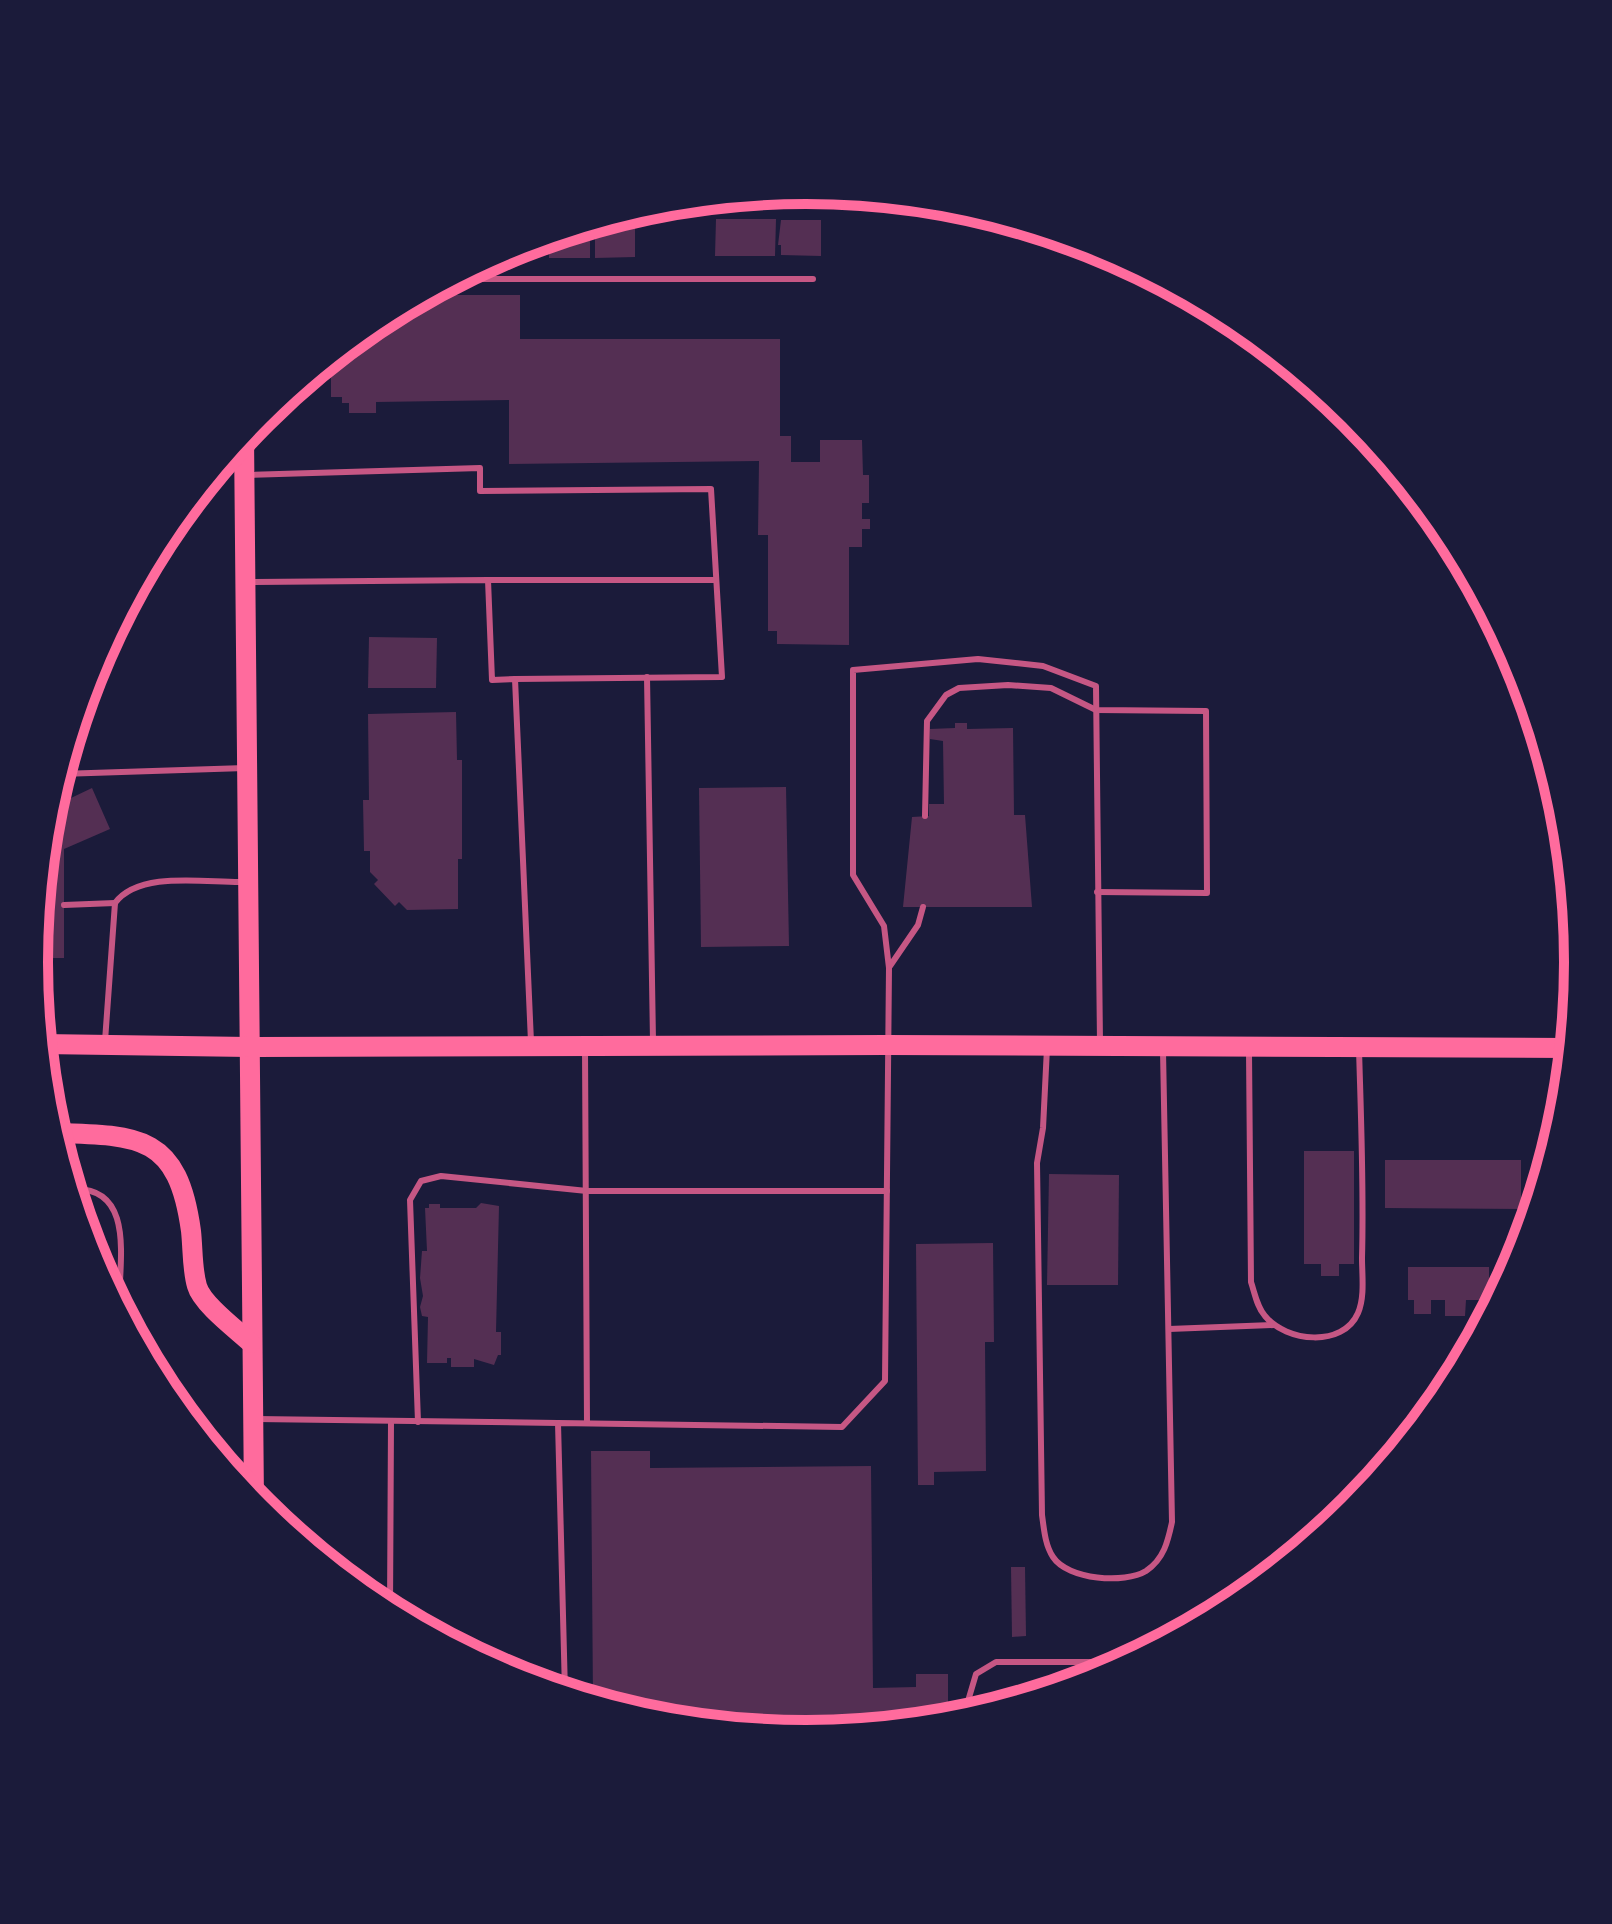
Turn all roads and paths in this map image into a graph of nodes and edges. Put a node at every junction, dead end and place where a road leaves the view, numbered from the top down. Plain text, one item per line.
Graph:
1 (478, 279) edge
2 (813, 279) dead end
3 (244, 453) edge
4 (245, 475) junction
5 (488, 580) junction
6 (715, 580) junction
7 (245, 582) junction
8 (647, 677) junction
9 (515, 679) junction
10 (1096, 710) junction
11 (248, 767) junction
12 (72, 774) edge
13 (925, 816) dead end
14 (249, 882) junction
15 (1097, 892) junction
16 (115, 903) junction
17 (64, 905) dead end
18 (923, 907) dead end
19 (889, 968) junction
20 (53, 1044) edge
21 (105, 1045) junction
22 (585, 1045) junction
23 (653, 1045) junction
24 (886, 1045) junction
25 (531, 1046) junction
26 (249, 1047) junction
27 (1047, 1047) junction
28 (1100, 1047) junction
29 (1163, 1047) junction
30 (1249, 1048) junction
31 (1359, 1048) junction
32 (1559, 1048) edge
33 (68, 1133) edge
34 (83, 1188) edge
35 (587, 1191) junction
36 (887, 1191) junction
37 (119, 1281) edge
38 (1274, 1325) junction
39 (1169, 1329) junction
40 (251, 1343) junction
41 (252, 1419) junction
42 (391, 1422) junction
43 (418, 1422) junction
44 (558, 1423) junction
45 (587, 1423) junction
46 (254, 1481) edge
47 (390, 1595) edge
48 (1096, 1662) edge
49 (565, 1681) edge
50 (968, 1702) edge

1 - 2 lane
3 - 4 main road
4 - 6 lane
4 - 7 main road
5 - 6 lane
5 - 7 lane
5 - 9 lane
6 - 8 lane
7 - 11 main road
8 - 9 lane
8 - 23 lane
9 - 25 lane
10 - 13 lane
10 - 15 lane
10 - 15 lane
10 - 19 lane
11 - 12 lane
11 - 14 main road
14 - 16 lane
14 - 26 main road
15 - 28 lane
16 - 17 lane
16 - 21 lane
18 - 19 lane
19 - 24 lane
20 - 21 main road
21 - 26 main road
22 - 23 main road
22 - 25 main road
22 - 35 lane
23 - 24 main road
24 - 27 main road
24 - 36 lane
25 - 26 main road
26 - 40 main road
27 - 28 main road
27 - 39 lane
28 - 29 main road
29 - 30 main road
29 - 39 lane
30 - 31 main road
30 - 38 lane
31 - 32 main road
31 - 38 lane
33 - 40 main road
34 - 37 lane
35 - 36 lane
35 - 43 lane
35 - 45 lane
36 - 45 lane
38 - 39 lane
40 - 41 main road
41 - 42 lane
41 - 46 main road
42 - 43 lane
42 - 47 lane
43 - 44 lane
44 - 45 lane
44 - 49 lane
48 - 50 lane

